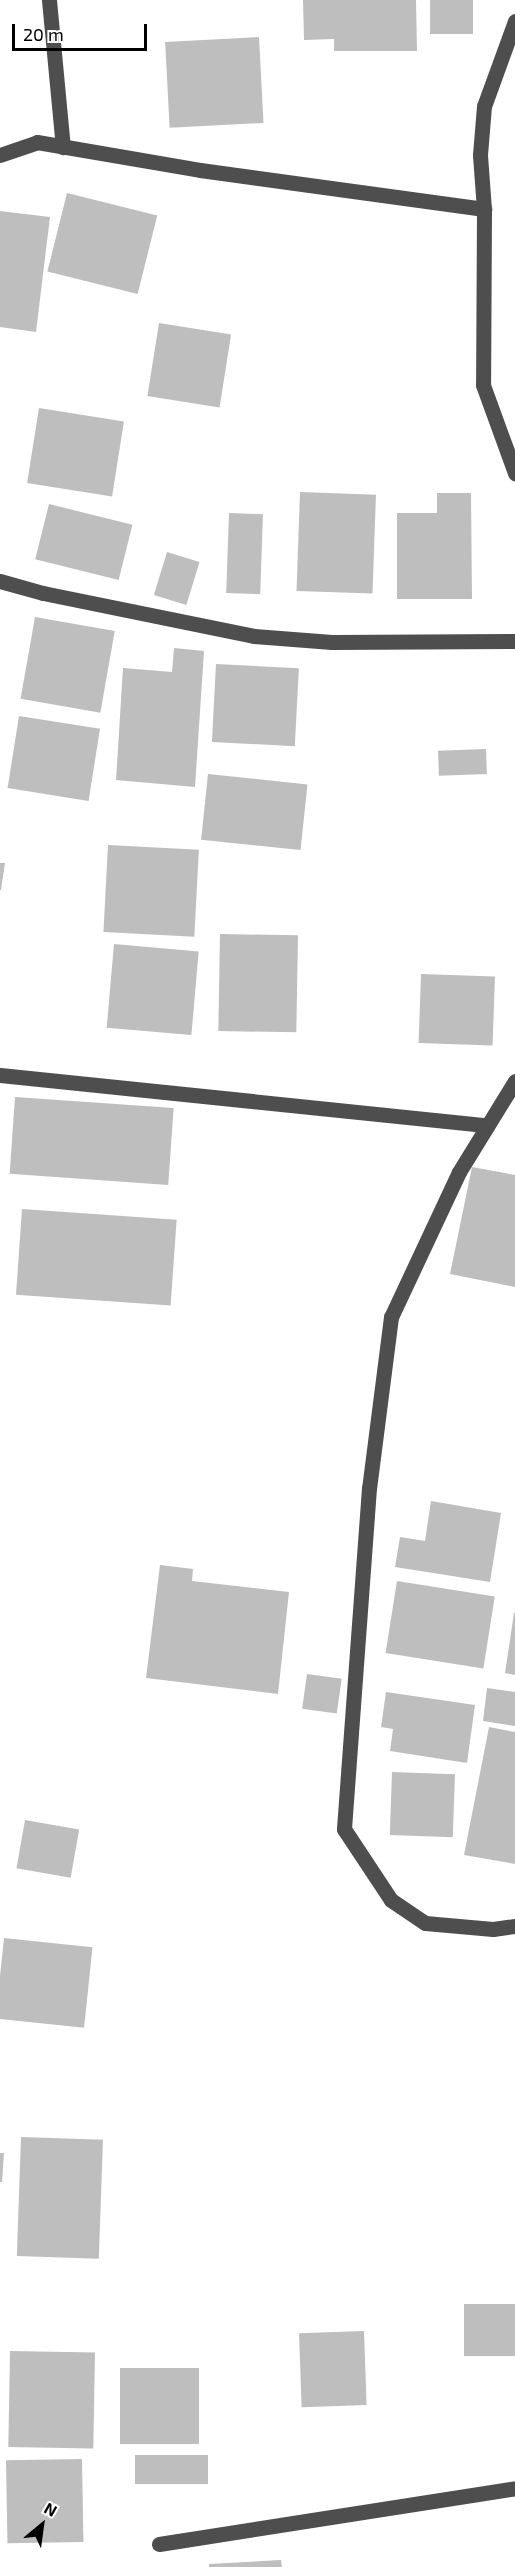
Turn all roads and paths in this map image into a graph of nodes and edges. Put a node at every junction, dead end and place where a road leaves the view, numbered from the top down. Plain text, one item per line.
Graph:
1 (49, 0) edge
2 (515, 21) edge
3 (63, 147) junction
4 (0, 155) edge
5 (484, 209) junction
6 (515, 473) edge
7 (0, 581) edge
8 (515, 641) edge
9 (0, 1075) edge
10 (515, 1081) edge
11 (487, 1125) junction
12 (515, 1926) edge
13 (515, 2488) edge
14 (159, 2544) dead end

1 - 3 street
2 - 5 street
3 - 4 street
3 - 5 street
5 - 6 street
7 - 8 street
9 - 11 street
10 - 11 street
11 - 12 street
13 - 14 street

